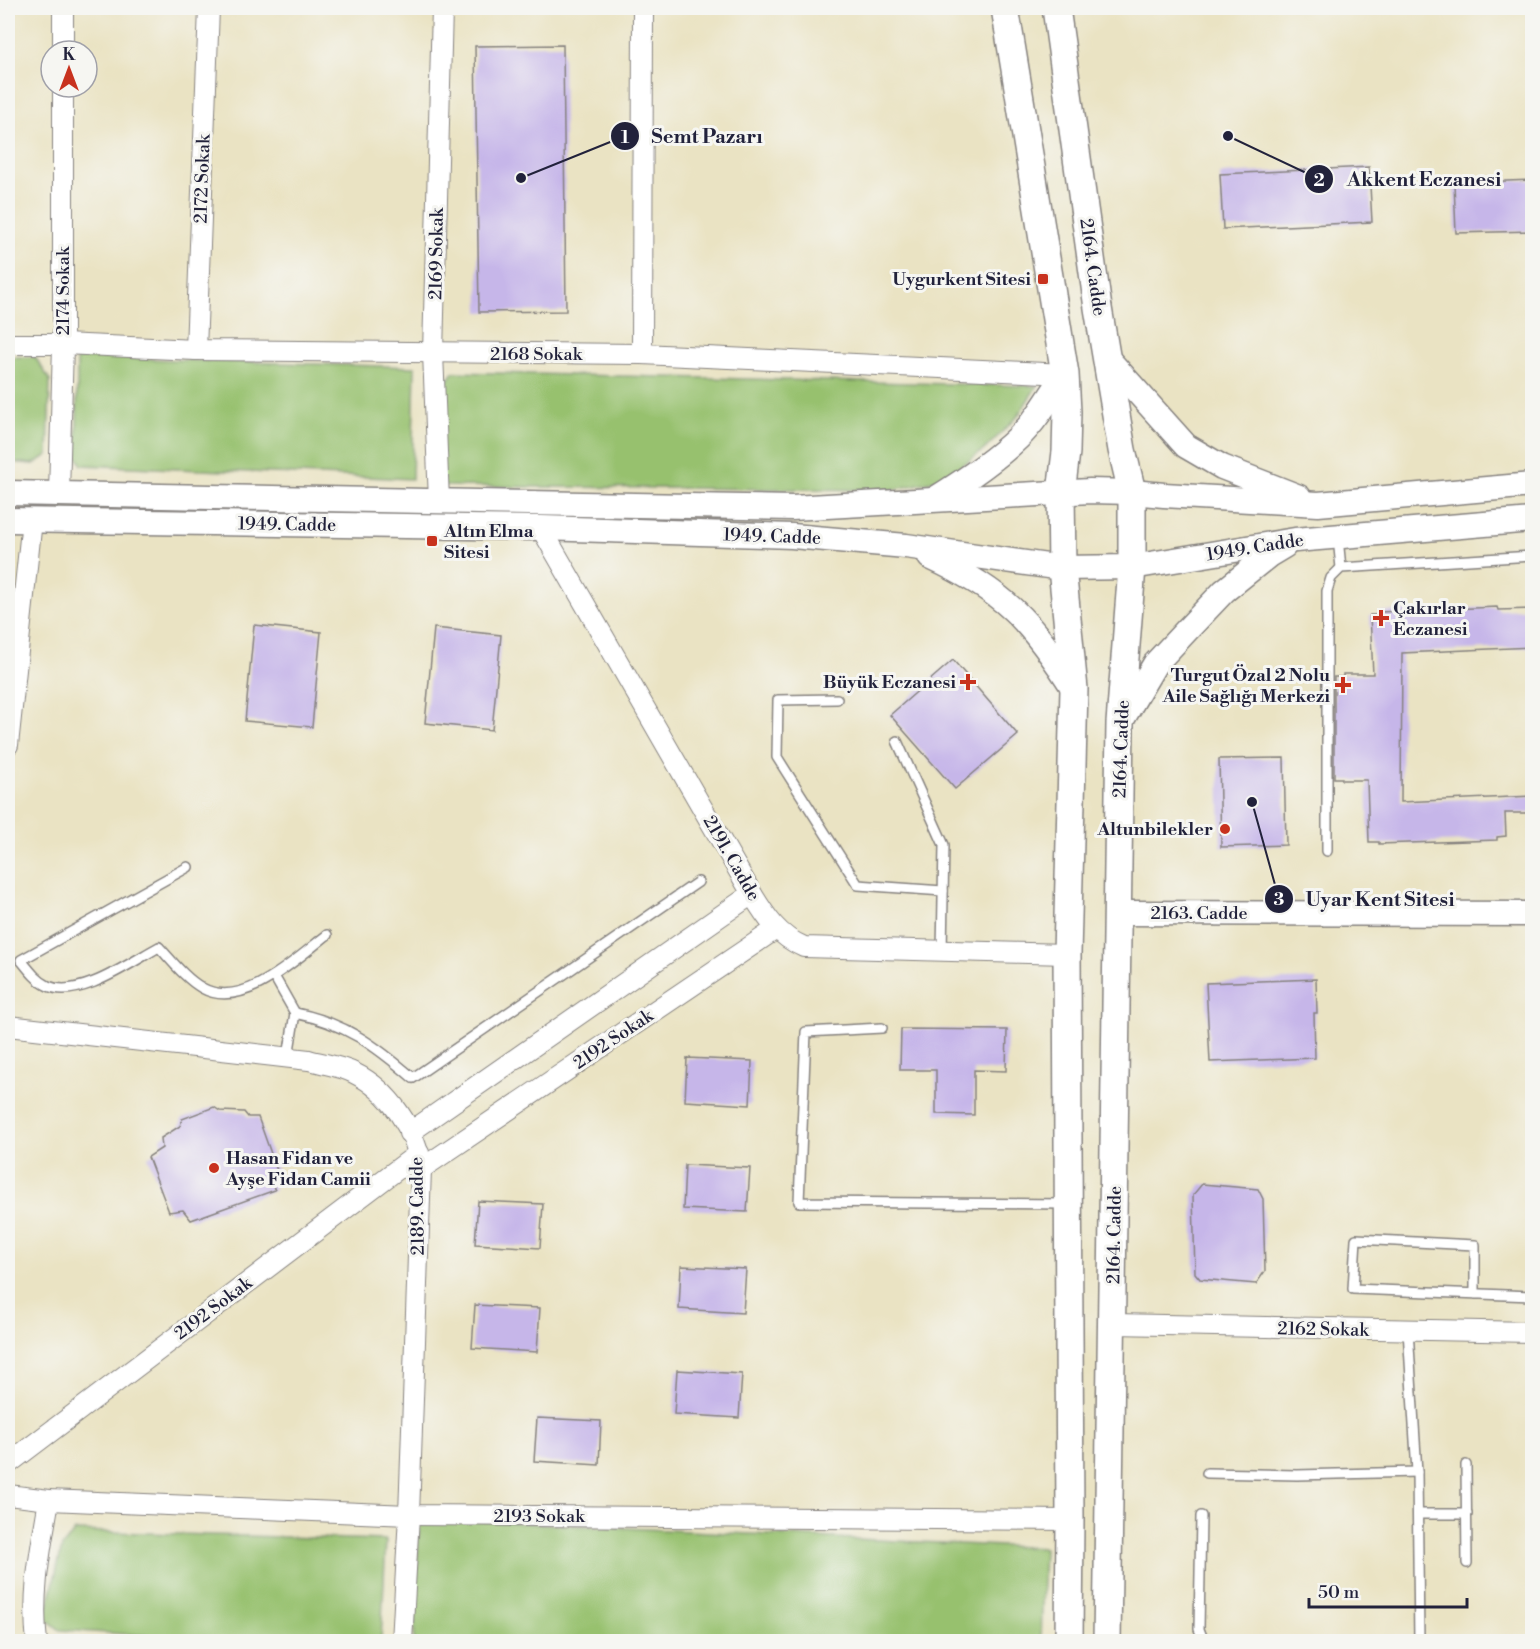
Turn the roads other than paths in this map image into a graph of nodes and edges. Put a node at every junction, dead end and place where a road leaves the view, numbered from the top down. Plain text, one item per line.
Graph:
1 (63, 8) edge
2 (209, 8) edge
3 (442, 8) edge
4 (643, 8) edge
5 (1005, 8) edge
6 (1056, 8) edge
7 (63, 39) edge
8 (63, 99) edge
9 (8, 344) edge
10 (63, 344) junction
11 (196, 350) junction
12 (433, 353) junction
13 (642, 354) junction
14 (1107, 358) junction
15 (1065, 374) junction
16 (1533, 484) edge
17 (1131, 492) junction
18 (8, 493) edge
19 (1061, 493) junction
20 (59, 494) junction
21 (439, 501) junction
22 (932, 501) junction
23 (1318, 504) junction
24 (8, 520) edge
25 (32, 520) junction
26 (1533, 520) edge
27 (541, 528) junction
28 (1338, 536) junction
29 (1295, 540) junction
30 (906, 546) junction
31 (1533, 556) edge
32 (1132, 567) junction
33 (1062, 568) junction
34 (1341, 568) junction
35 (1074, 689) junction
36 (837, 699) dead end
37 (1120, 723) junction
38 (897, 741) dead end
39 (8, 745) edge
40 (1327, 851) dead end
41 (188, 867) dead end
42 (698, 882) dead end
43 (943, 891) junction
44 (752, 894) junction
45 (1118, 913) junction
46 (1533, 914) edge
47 (776, 929) junction
48 (327, 936) dead end
49 (942, 951) junction
50 (1067, 954) junction
51 (274, 976) junction
52 (295, 1012) junction
53 (8, 1026) edge
54 (882, 1028) dead end
55 (288, 1057) junction
56 (409, 1133) junction
57 (420, 1161) junction
58 (1068, 1204) junction
59 (1475, 1294) junction
60 (1533, 1296) edge
61 (1113, 1324) junction
62 (1408, 1330) junction
63 (1533, 1332) edge
64 (8, 1464) edge
65 (1466, 1464) dead end
66 (1417, 1472) junction
67 (1207, 1473) dead end
68 (8, 1495) edge
69 (49, 1500) junction
70 (1418, 1514) junction
71 (1467, 1514) junction
72 (409, 1515) junction
73 (1201, 1516) dead end
74 (1070, 1520) junction
75 (1467, 1563) dead end
76 (37, 1641) edge
77 (402, 1641) edge
78 (1069, 1641) edge
79 (1107, 1641) edge
80 (1204, 1641) edge
81 (1419, 1641) edge

1 - 7 street
2 - 11 street, 2172 Sokak
3 - 12 street, 2169 Sokak
4 - 13 street
5 - 15 main road
6 - 14 main road, 2164. Cadde
8 - 10 street, 2174 Sokak
9 - 10 street, 2168 Sokak
10 - 11 street, 2168 Sokak
10 - 20 street, 2174 Sokak
11 - 12 street, 2168 Sokak
12 - 13 street, 2168 Sokak
12 - 21 street, 2169 Sokak
13 - 15 street, 2168 Sokak
14 - 17 main road, 2164. Cadde
14 - 23 street
15 - 19 main road
15 - 22 street
16 - 23 street, 1949. Cadde
17 - 19 street, 1949. Cadde
17 - 23 street, 1949. Cadde
17 - 32 main road, 2164. Cadde
18 - 20 street, 1949. Cadde
19 - 22 street, 1949. Cadde
19 - 33 main road
20 - 21 street, 1949. Cadde
21 - 22 street, 1949. Cadde
24 - 25 street, 1949. Cadde
25 - 27 street, 1949. Cadde
25 - 39 street
26 - 28 street, 1949. Cadde
27 - 30 street, 1949. Cadde
27 - 44 street, 2191. Cadde
28 - 29 street, 1949. Cadde
28 - 34 lane
29 - 32 street, 1949. Cadde
29 - 37 street
30 - 33 street, 1949. Cadde
30 - 35 street
31 - 34 lane
32 - 33 street, 1949. Cadde
32 - 37 main road, 2164. Cadde
33 - 35 main road
34 - 40 lane
35 - 50 main road
36 - 43 lane
37 - 45 main road, 2164. Cadde
38 - 43 lane
41 - 51 lane
42 - 52 lane
43 - 49 lane
44 - 47 street, 2191. Cadde
44 - 56 street
45 - 46 street, 2163. Cadde
45 - 61 main road, 2164. Cadde
47 - 49 street, 2191. Cadde
47 - 57 street, 2192 Sokak
48 - 51 lane
49 - 50 street, 2191. Cadde
50 - 58 main road
51 - 52 lane
52 - 55 lane
53 - 55 street, 2189. Cadde
54 - 58 lane
55 - 56 street, 2189. Cadde
56 - 57 street, 2189. Cadde
57 - 64 street, 2192 Sokak
57 - 72 street, 2189. Cadde
58 - 74 main road
59 - 59 lane
59 - 60 lane
61 - 62 street, 2162 Sokak
61 - 79 main road, 2164. Cadde
62 - 63 street, 2162 Sokak
62 - 66 lane
65 - 71 lane
66 - 67 lane
66 - 70 lane
68 - 69 street, 2193 Sokak
69 - 72 street, 2193 Sokak
69 - 76 street
70 - 71 lane
70 - 81 lane
71 - 75 lane
72 - 74 street, 2193 Sokak
72 - 77 street, 2189. Cadde
73 - 80 lane
74 - 78 main road

